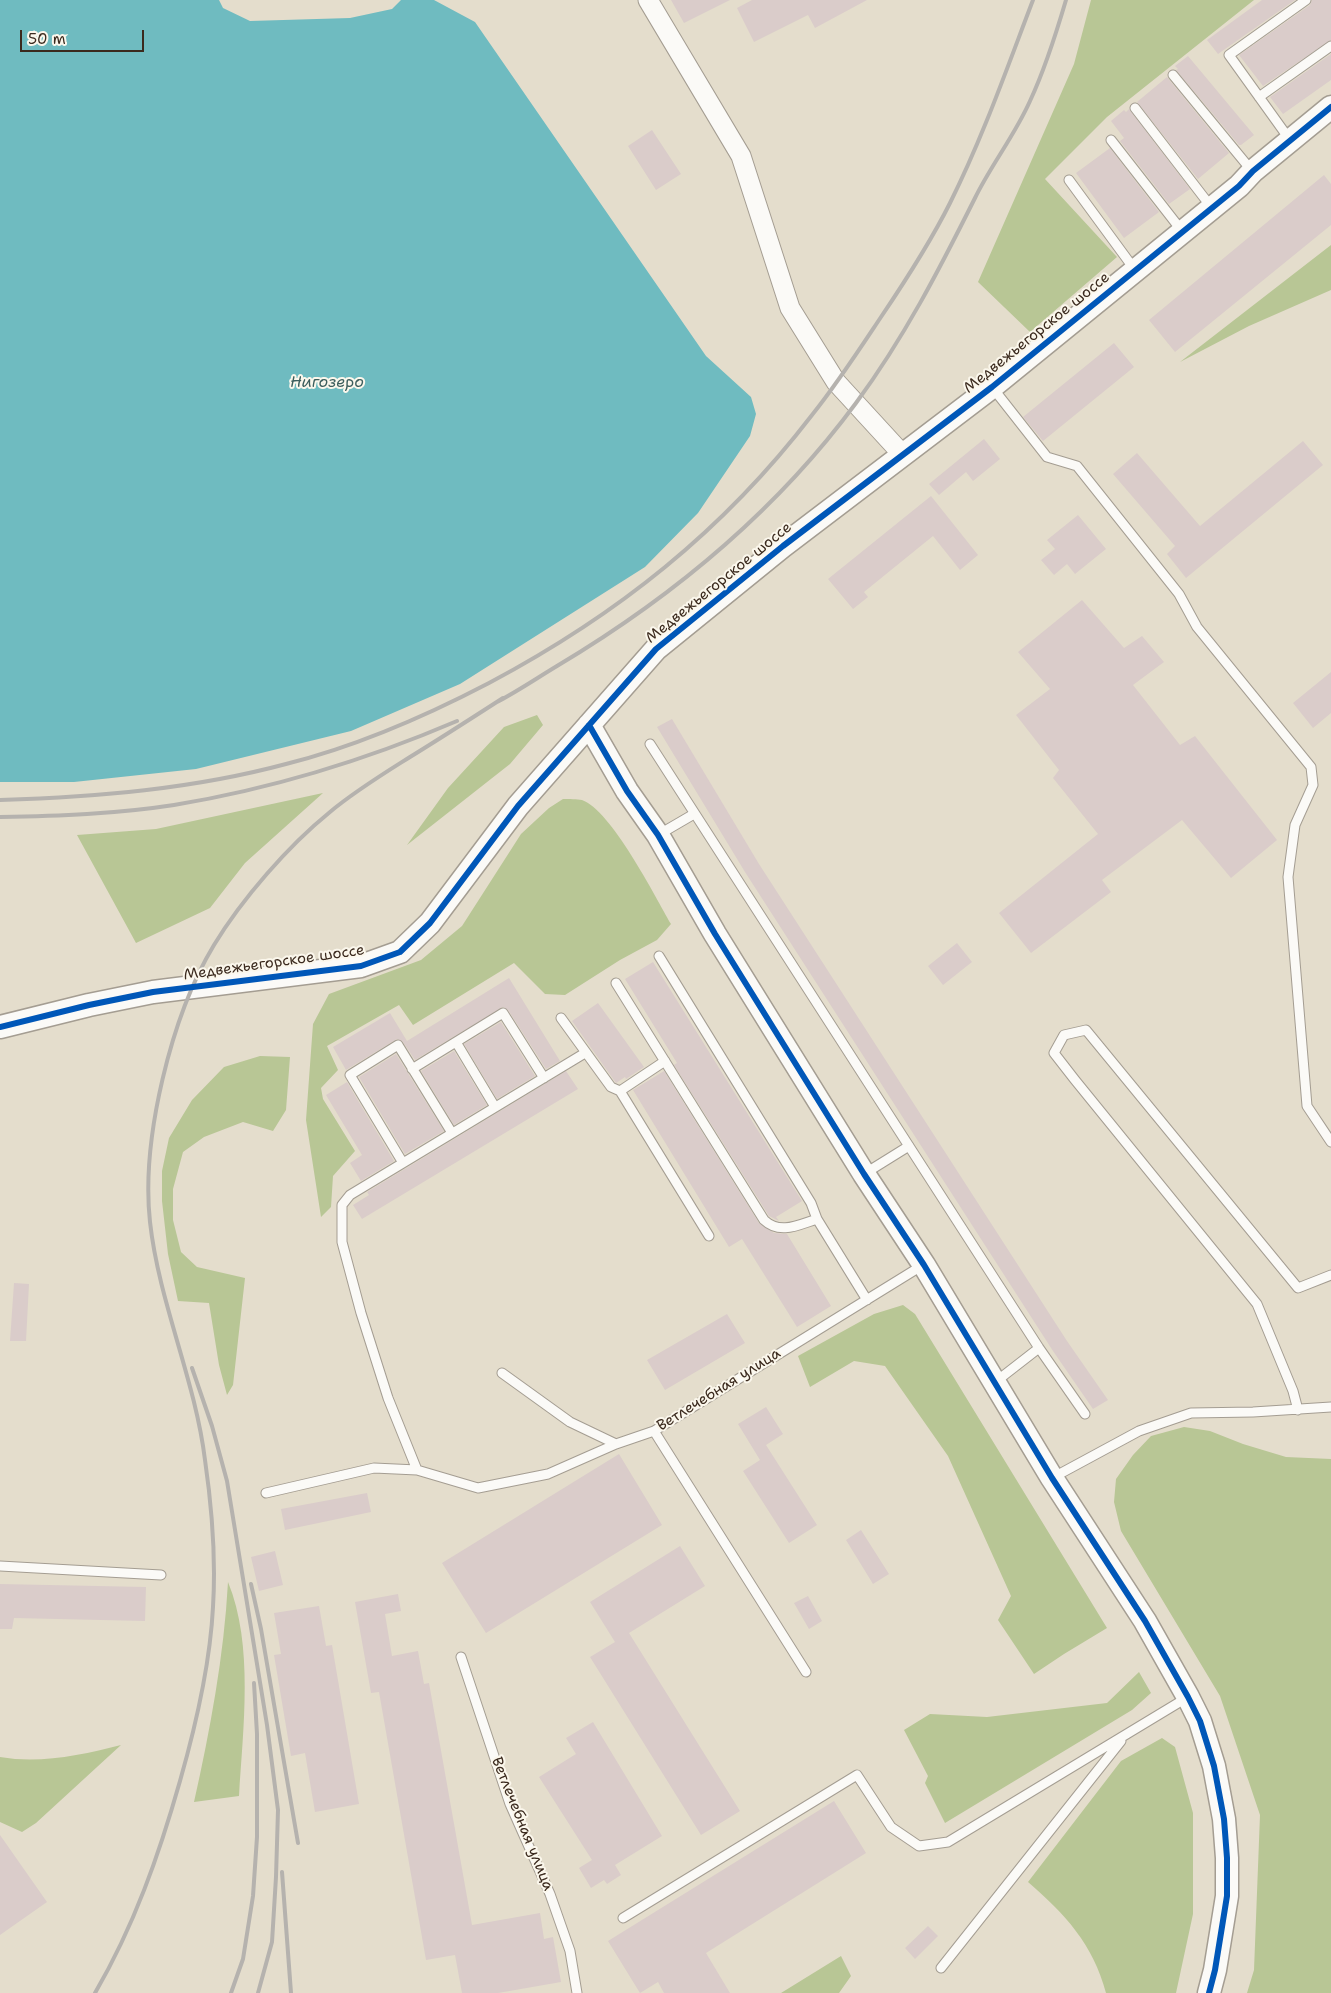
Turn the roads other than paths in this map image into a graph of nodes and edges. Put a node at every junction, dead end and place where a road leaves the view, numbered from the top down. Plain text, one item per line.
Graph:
1 (648, 0) edge
2 (1306, 0) edge
3 (1331, 46) edge
4 (1173, 75) dead end
5 (1259, 97) junction
6 (1331, 107) edge
7 (1134, 108) dead end
8 (1111, 140) dead end
9 (1290, 140) junction
10 (1253, 171) junction
11 (1069, 180) dead end
12 (1212, 208) junction
13 (1182, 231) junction
14 (1135, 270) junction
15 (992, 387) junction
16 (903, 455) junction
17 (589, 725) junction
18 (650, 744) dead end
19 (694, 814) junction
20 (658, 835) junction
21 (659, 956) dead end
22 (616, 983) dead end
23 (560, 1018) dead end
24 (0, 1028) edge
25 (456, 1042) junction
26 (585, 1053) junction
27 (665, 1061) junction
28 (412, 1069) junction
29 (544, 1078) junction
30 (620, 1091) junction
31 (496, 1107) junction
32 (452, 1133) junction
33 (1331, 1142) edge
34 (909, 1146) junction
35 (402, 1163) junction
36 (864, 1174) junction
37 (817, 1219) junction
38 (709, 1236) dead end
39 (924, 1265) junction
40 (1331, 1275) edge
41 (867, 1300) junction
42 (1039, 1348) junction
43 (502, 1374) dead end
44 (994, 1383) junction
45 (1331, 1407) edge
46 (1298, 1410) junction
47 (1084, 1414) dead end
48 (654, 1431) junction
49 (616, 1444) junction
50 (417, 1470) junction
51 (1052, 1478) junction
52 (266, 1493) dead end
53 (0, 1566) edge
54 (161, 1574) dead end
55 (461, 1657) dead end
56 (806, 1672) dead end
57 (1188, 1697) junction
58 (1125, 1736) junction
59 (624, 1918) dead end
60 (941, 1968) dead end
61 (578, 1993) edge
62 (1209, 1993) edge

1 - 16 street
2 - 5 lane
3 - 5 lane
4 - 10 lane
5 - 9 lane
6 - 9 street, Медвежьегорское шоссе
7 - 12 lane
8 - 13 lane
9 - 10 street, Медвежьегорское шоссе
10 - 12 street, Медвежьегорское шоссе
11 - 14 lane
12 - 13 street, Медвежьегорское шоссе
13 - 14 street, Медвежьегорское шоссе
14 - 15 street, Медвежьегорское шоссе
15 - 16 street, Медвежьегорское шоссе
15 - 33 lane
16 - 17 street, Медвежьегорское шоссе
17 - 20 street
17 - 24 street, Медвежьегорское шоссе
18 - 19 lane
19 - 20 lane
19 - 34 lane
20 - 36 street
21 - 37 lane
22 - 27 lane
23 - 26 lane
25 - 28 lane
25 - 29 lane
25 - 31 lane
26 - 29 lane
26 - 30 lane
27 - 30 lane
27 - 37 lane
28 - 32 lane
28 - 35 lane
29 - 31 lane
30 - 38 lane
31 - 32 lane
32 - 35 lane
34 - 36 lane
34 - 42 lane
35 - 50 lane
36 - 39 street
37 - 41 lane
39 - 41 lane, Ветлечебная улица
39 - 44 street
40 - 46 lane
41 - 48 lane, Ветлечебная улица
42 - 44 lane
42 - 47 lane
43 - 49 lane
44 - 51 street
45 - 46 lane
46 - 51 lane
48 - 49 lane, Ветлечебная улица
48 - 56 lane
49 - 50 lane, Ветлечебная улица
50 - 52 lane, Ветлечебная улица
51 - 57 street
53 - 54 lane
55 - 61 lane, Ветлечебная улица
57 - 58 lane
57 - 62 street
58 - 59 lane
58 - 60 lane

